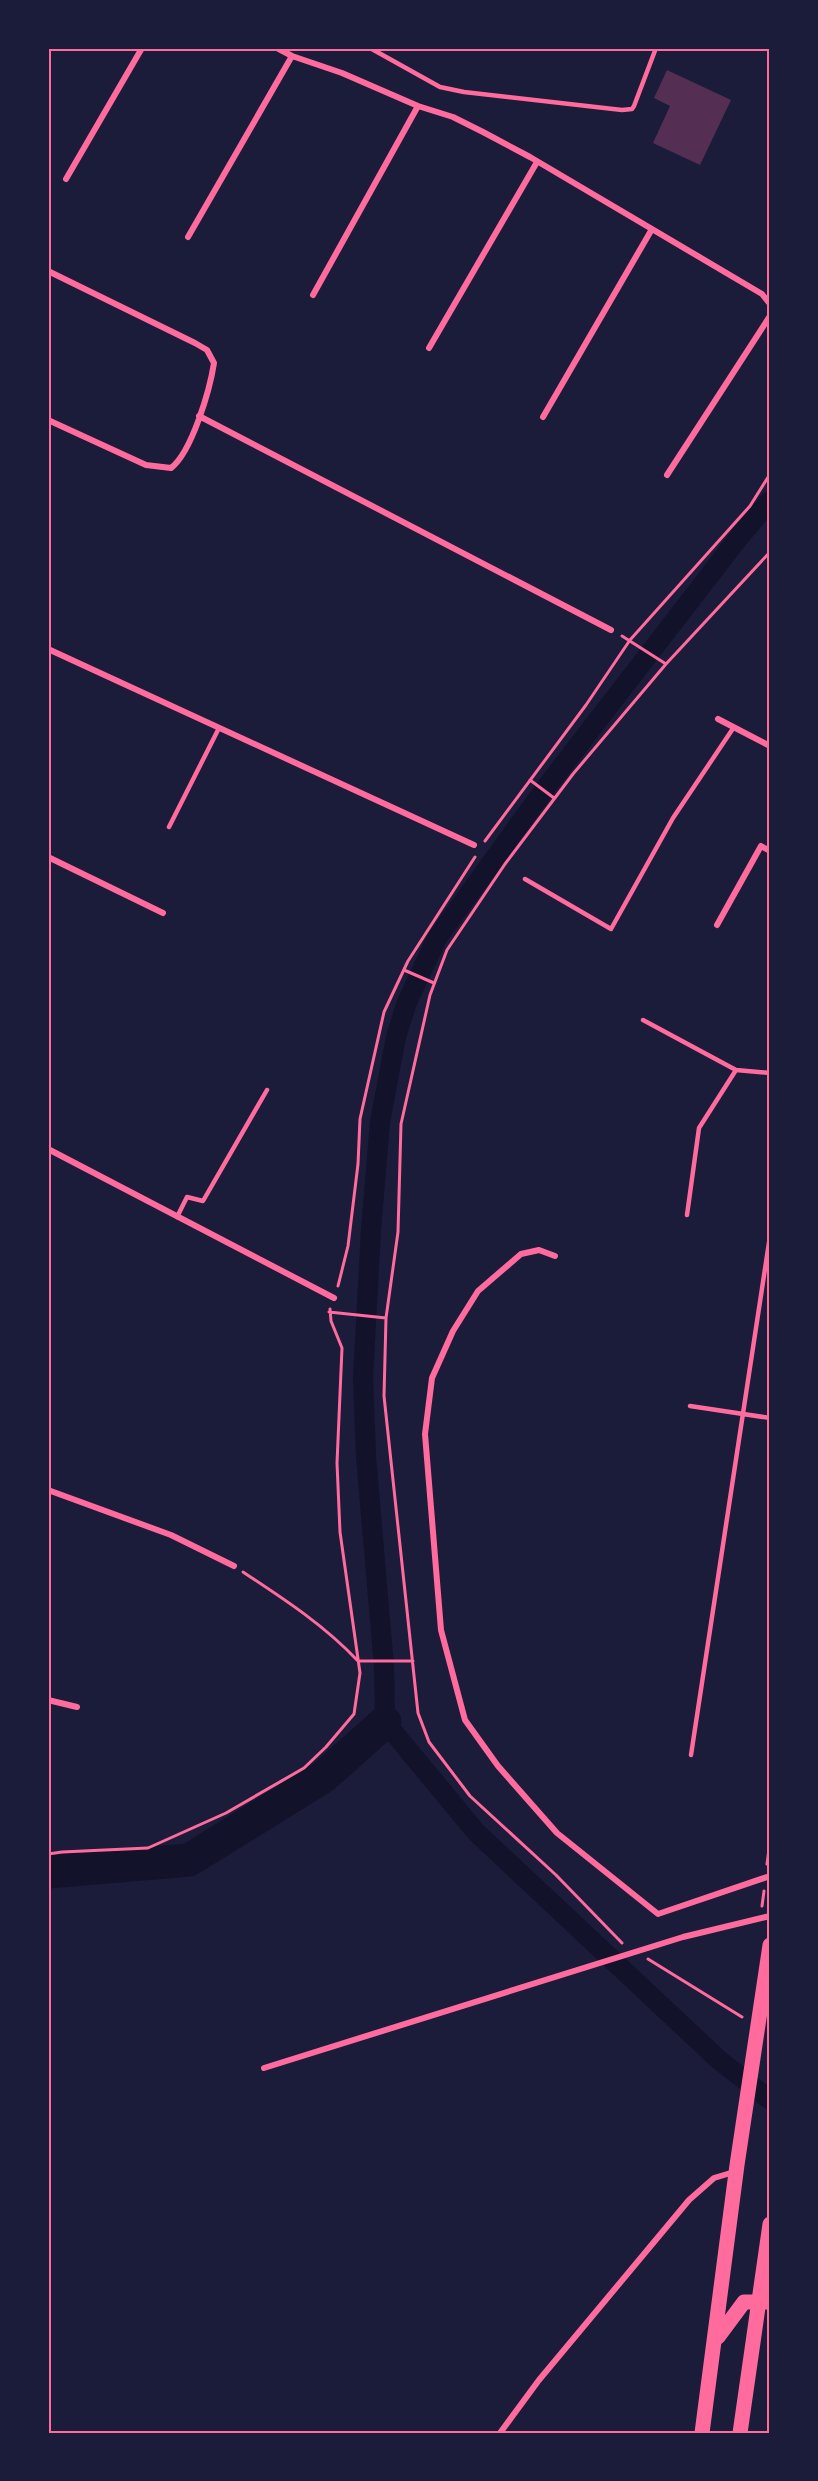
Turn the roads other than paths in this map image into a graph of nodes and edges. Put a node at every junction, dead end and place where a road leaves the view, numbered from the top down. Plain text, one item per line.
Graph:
1 (142, 48) edge
2 (277, 48) edge
3 (370, 48) edge
4 (656, 48) edge
5 (292, 56) junction
6 (418, 106) junction
7 (537, 162) junction
8 (66, 179) dead end
9 (652, 229) junction
10 (188, 237) dead end
11 (48, 271) edge
12 (313, 295) dead end
13 (770, 304) edge
14 (770, 316) edge
15 (429, 348) dead end
16 (199, 416) junction
17 (543, 417) dead end
18 (48, 420) edge
19 (668, 475) dead end
20 (611, 630) dead end
21 (48, 649) edge
22 (718, 719) dead end
23 (734, 727) junction
24 (219, 728) junction
25 (770, 746) edge
26 (169, 827) dead end
27 (474, 845) dead end
28 (770, 851) edge
29 (48, 856) edge
30 (525, 879) dead end
31 (163, 913) dead end
32 (717, 925) dead end
33 (642, 1020) dead end
34 (736, 1070) junction
35 (770, 1072) edge
36 (267, 1090) dead end
37 (48, 1149) edge
38 (687, 1215) dead end
39 (177, 1217) junction
40 (770, 1236) edge
41 (555, 1256) dead end
42 (334, 1298) road end
43 (690, 1406) dead end
44 (743, 1414) junction
45 (770, 1418) edge
46 (48, 1490) edge
47 (234, 1566) road end
48 (48, 1700) edge
49 (77, 1707) dead end
50 (691, 1755) dead end
51 (770, 1876) edge
52 (770, 1916) edge
53 (770, 1945) edge
54 (264, 2068) dead end
55 (737, 2168) junction
56 (770, 2224) edge
57 (770, 2302) edge
58 (716, 2339) junction
59 (500, 2433) edge
60 (702, 2433) edge
61 (740, 2433) edge

1 - 8 street
2 - 5 street
3 - 4 lane
5 - 6 street
5 - 10 street
6 - 7 street
6 - 12 street
7 - 9 street
7 - 15 street
9 - 13 street
9 - 17 street
11 - 16 street
14 - 19 street
16 - 18 street
16 - 20 street
21 - 24 street
22 - 23 street
23 - 25 street
23 - 30 lane
24 - 26 lane
24 - 27 street
28 - 32 street
29 - 31 street
33 - 34 lane
34 - 35 lane
34 - 38 lane
36 - 39 lane
37 - 39 street
39 - 42 street
40 - 44 lane
41 - 51 street
43 - 44 lane
44 - 45 lane
44 - 50 lane
46 - 47 street
48 - 49 street
52 - 54 street
53 - 55 main road
55 - 58 main road
55 - 59 street
56 - 61 main road
57 - 58 main road
58 - 60 main road

